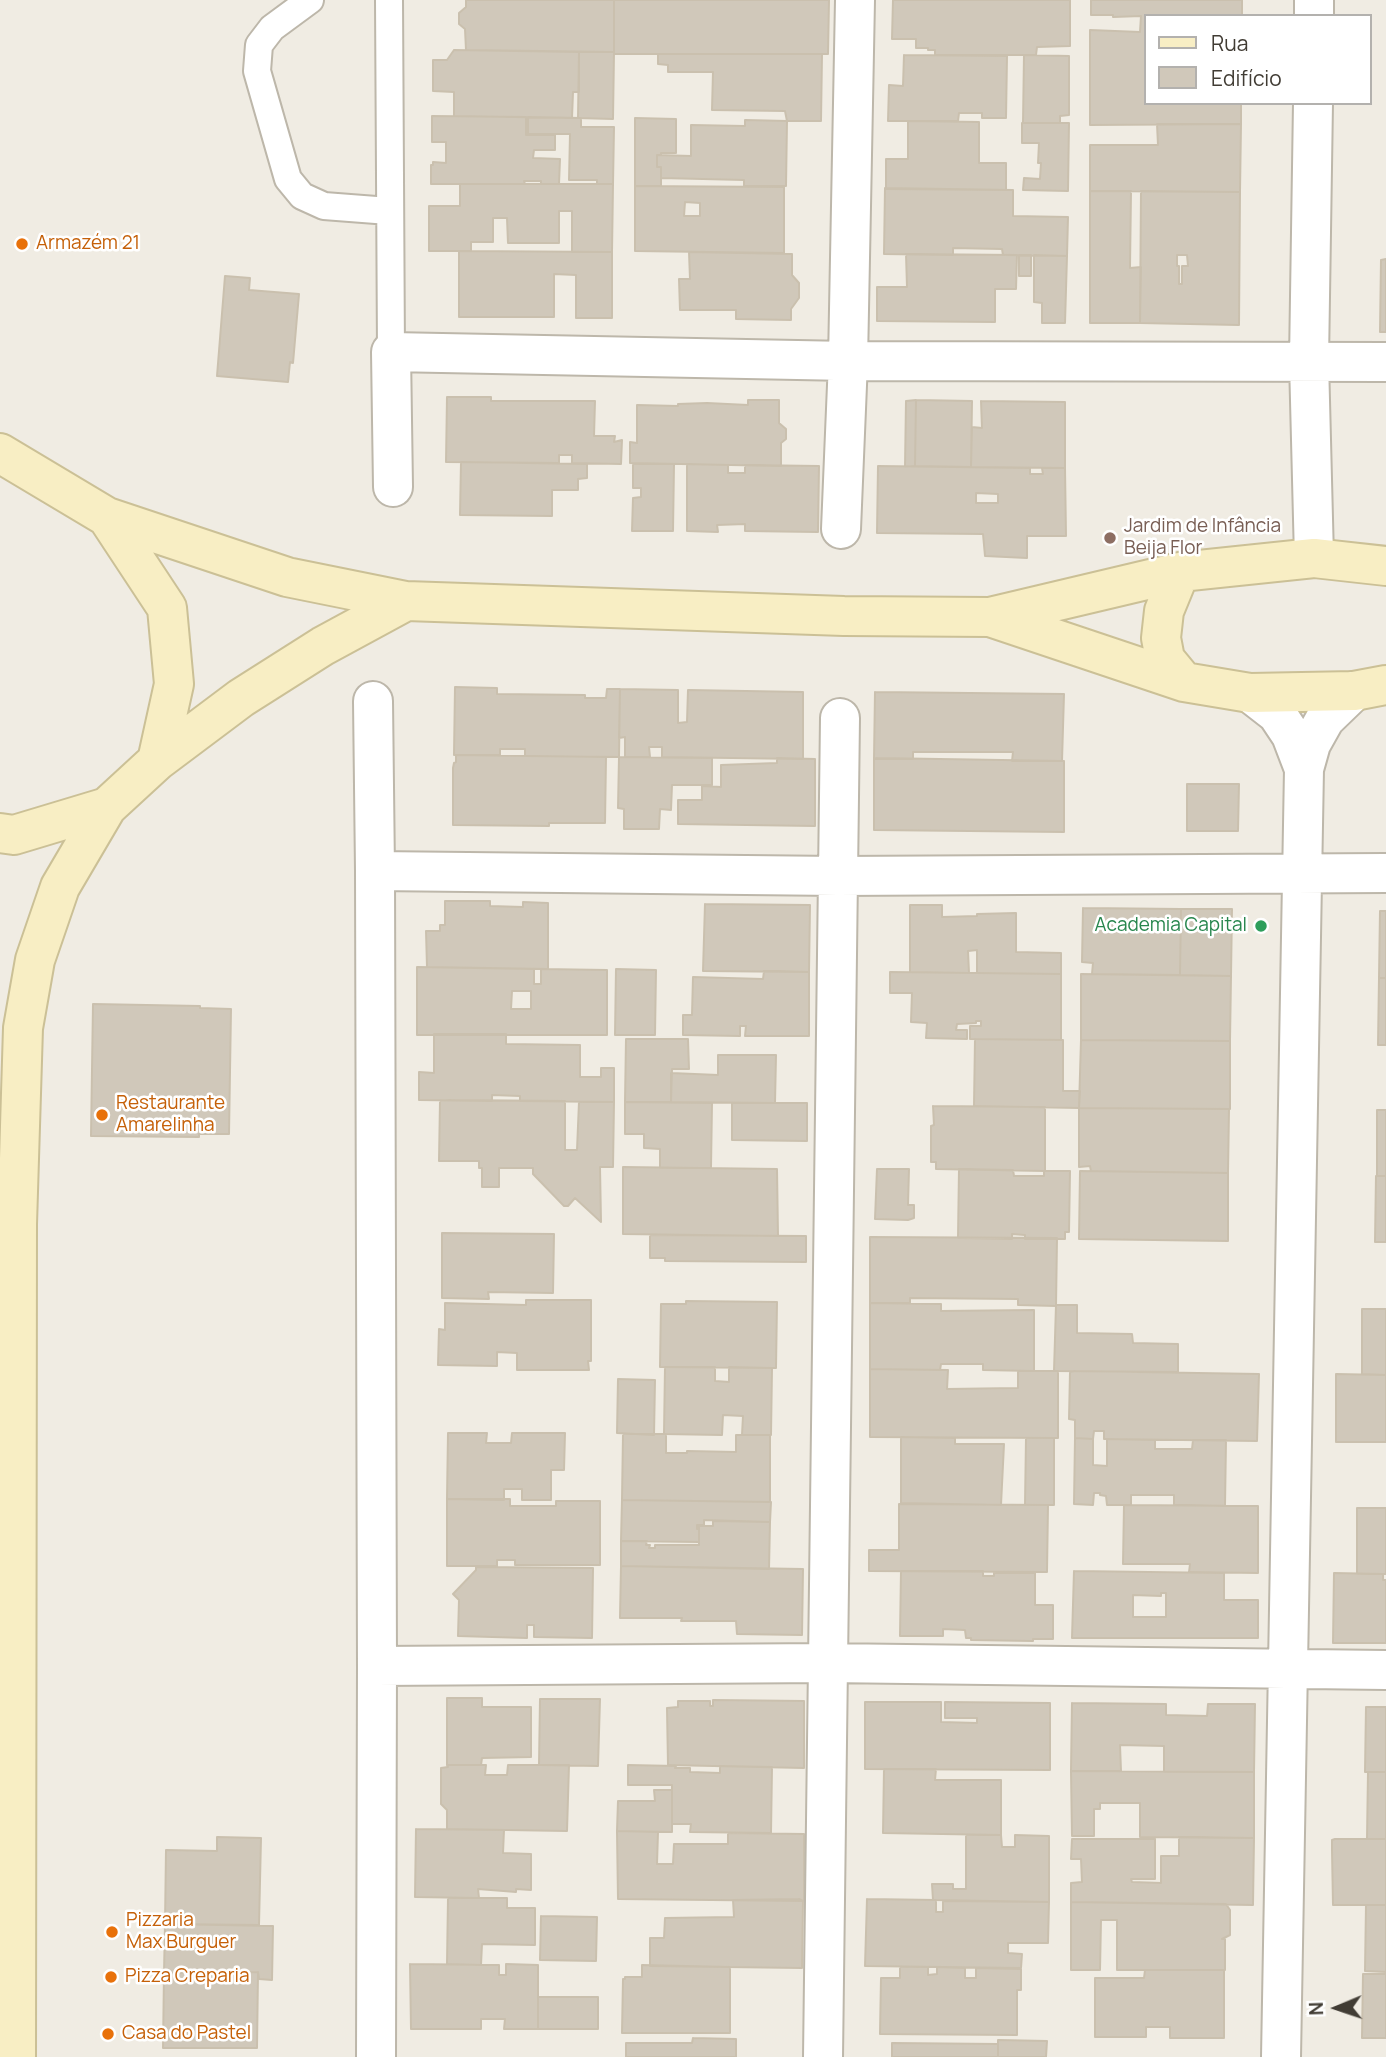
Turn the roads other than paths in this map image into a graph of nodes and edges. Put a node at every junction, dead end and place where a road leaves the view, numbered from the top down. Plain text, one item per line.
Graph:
1 (310, 0) edge
2 (389, 0) edge
3 (855, 0) edge
4 (1313, 105) edge
5 (389, 211) junction
6 (391, 352) junction
7 (848, 361) junction
8 (1309, 361) junction
9 (1386, 362) edge
10 (0, 453) edge
11 (393, 487) dead end
12 (107, 517) junction
13 (841, 529) dead end
14 (1314, 558) junction
15 (1386, 566) edge
16 (1180, 572) junction
17 (406, 601) junction
18 (990, 617) junction
19 (1184, 682) junction
20 (1370, 688) edge
21 (1250, 693) junction
22 (373, 701) dead end
23 (840, 718) dead end
24 (157, 761) junction
25 (1304, 769) junction
26 (107, 807) junction
27 (0, 833) edge
28 (375, 871) junction
29 (1302, 873) junction
30 (1386, 873) edge
31 (838, 876) junction
32 (827, 1663) junction
33 (377, 1666) junction
34 (1386, 1670) edge
35 (1288, 1671) junction
36 (16, 2057) edge
37 (376, 2057) edge
38 (823, 2057) edge
39 (1282, 2057) edge

1 - 5 lane
2 - 5 lane
3 - 7 street
4 - 8 street
5 - 6 lane
6 - 7 street
6 - 11 street
7 - 8 street
7 - 13 street
8 - 9 street
8 - 14 street
10 - 12 street
12 - 17 street
12 - 24 street
14 - 15 street
14 - 16 street
16 - 18 street
16 - 19 street
17 - 18 street
17 - 24 street
18 - 19 street
19 - 21 street
20 - 21 street
20 - 25 street
21 - 25 street
22 - 28 street
23 - 31 street
24 - 26 street
25 - 29 street
26 - 27 street
26 - 36 street
28 - 31 street
28 - 33 street
29 - 30 street
29 - 31 street
29 - 35 street
31 - 32 street
32 - 33 street
32 - 35 street
32 - 38 street
33 - 37 street
34 - 35 street
35 - 39 street

